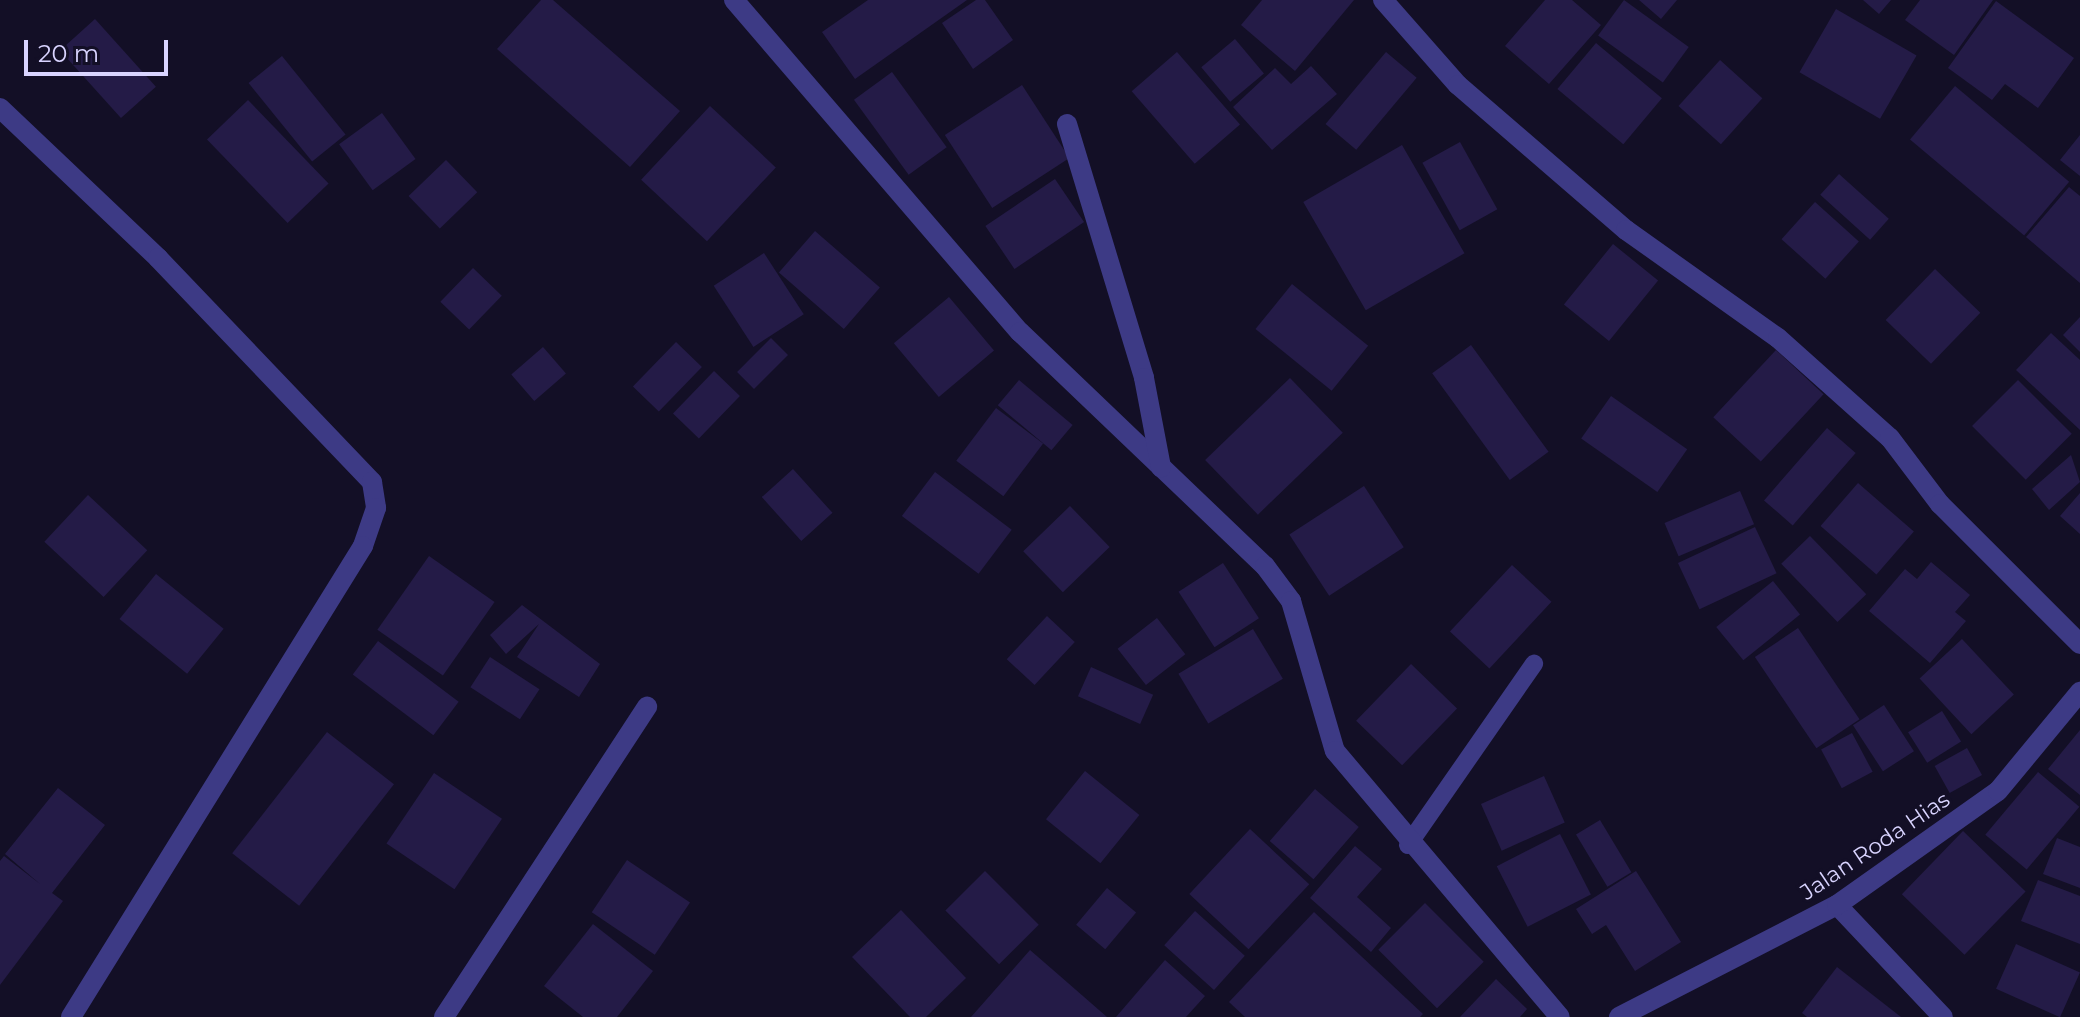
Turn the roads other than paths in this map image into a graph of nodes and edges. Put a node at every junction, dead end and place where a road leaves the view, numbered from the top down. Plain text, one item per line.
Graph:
1 (734, 0) edge
2 (1383, 0) edge
3 (0, 108) edge
4 (1067, 124) dead end
5 (1161, 467) junction
6 (2080, 644) edge
7 (1534, 664) dead end
8 (2080, 692) edge
9 (647, 707) dead end
10 (1408, 845) junction
11 (1837, 905) junction
12 (71, 1017) edge
13 (444, 1017) edge
14 (1560, 1017) edge
15 (1619, 1017) edge
16 (1943, 1017) edge

1 - 5 street
2 - 6 street
3 - 12 street
4 - 5 street
5 - 10 street
7 - 10 lane
8 - 11 street, Jalan Roda Hias
9 - 13 street
10 - 14 street
11 - 15 street, Jalan Roda Hias
11 - 16 street

